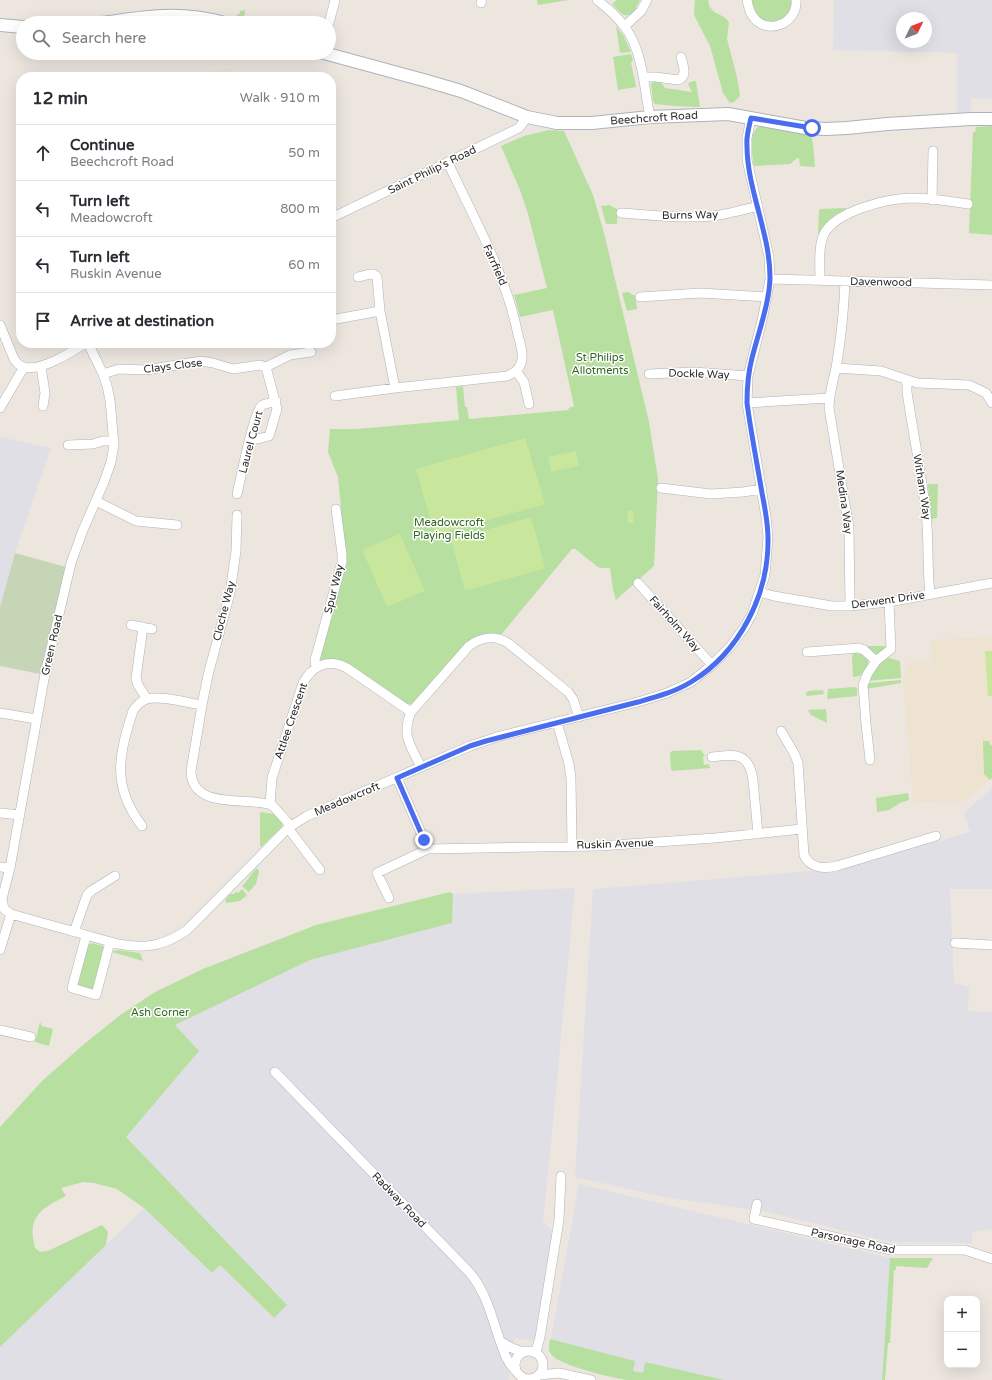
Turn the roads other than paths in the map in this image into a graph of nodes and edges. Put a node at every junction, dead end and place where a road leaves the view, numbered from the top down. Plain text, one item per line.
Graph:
1 (334, 0) edge
2 (597, 0) edge
3 (647, 0) edge
4 (747, 0) edge
5 (796, 0) edge
6 (149, 16) edge
7 (177, 16) edge
8 (331, 16) edge
9 (0, 24) edge
10 (16, 25) edge
11 (625, 26) junction
12 (336, 56) edge
13 (681, 57) dead end
14 (643, 77) junction
15 (527, 117) junction
16 (650, 117) junction
17 (751, 118) junction
18 (992, 119) edge
19 (933, 151) dead end
20 (448, 163) junction
21 (932, 200) junction
22 (968, 204) dead end
23 (758, 206) junction
24 (621, 213) dead end
25 (336, 216) edge
26 (358, 277) dead end
27 (770, 279) junction
28 (820, 280) junction
29 (845, 281) junction
30 (992, 285) edge
31 (640, 297) dead end
32 (767, 297) junction
33 (380, 311) junction
34 (336, 319) edge
35 (0, 325) edge
36 (76, 348) edge
37 (90, 348) edge
38 (311, 352) dead end
39 (40, 366) junction
40 (24, 367) junction
41 (266, 367) junction
42 (836, 368) junction
43 (516, 371) junction
44 (103, 374) junction
45 (649, 374) dead end
46 (748, 376) junction
47 (907, 381) junction
48 (395, 388) junction
49 (989, 390) edge
50 (335, 396) dead end
51 (829, 398) junction
52 (276, 401) junction
53 (747, 403) junction
54 (992, 403) edge
55 (529, 404) dead end
56 (43, 406) dead end
57 (0, 408) edge
58 (250, 438) junction
59 (114, 441) junction
60 (68, 445) dead end
61 (661, 488) dead end
62 (762, 489) junction
63 (237, 494) dead end
64 (96, 500) junction
65 (336, 509) dead end
66 (237, 514) dead end
67 (177, 525) dead end
68 (638, 583) dead end
69 (992, 583) edge
70 (760, 592) junction
71 (930, 594) junction
72 (889, 602) junction
73 (850, 606) junction
74 (131, 625) dead end
75 (807, 652) dead end
76 (876, 661) junction
77 (712, 665) junction
78 (316, 668) junction
79 (147, 699) junction
80 (202, 705) junction
81 (411, 712) junction
82 (0, 713) edge
83 (579, 717) junction
84 (36, 719) junction
85 (557, 722) junction
86 (781, 732) dead end
87 (712, 757) dead end
88 (870, 760) dead end
89 (421, 767) junction
90 (397, 778) junction
91 (270, 804) junction
92 (0, 813) edge
93 (20, 815) junction
94 (142, 826) dead end
95 (290, 827) junction
96 (802, 830) junction
97 (758, 834) junction
98 (936, 836) dead end
99 (572, 846) junction
100 (428, 849) junction
101 (0, 867) edge
102 (10, 868) junction
103 (320, 870) dead end
104 (115, 876) dead end
105 (389, 898) dead end
106 (11, 914) junction
107 (74, 932) junction
108 (86, 936) junction
109 (110, 942) junction
110 (955, 943) dead end
111 (992, 945) edge
112 (1, 946) edge
113 (0, 1030) edge
114 (31, 1037) dead end
115 (275, 1072) dead end
116 (561, 1176) dead end
117 (757, 1204) dead end
118 (992, 1259) edge
119 (501, 1342) junction
120 (522, 1352) junction
121 (536, 1352) junction
122 (543, 1360) junction
123 (516, 1371) junction
124 (559, 1373) junction
125 (539, 1375) junction
126 (528, 1380) edge
127 (591, 1380) edge

1 - 8 street
2 - 11 street
3 - 11 street
4 - 5 street
6 - 7 main road
9 - 10 main road
11 - 14 street
12 - 15 main road, Beechcroft Road
13 - 14 street
14 - 16 street
15 - 16 main road, Beechcroft Road
15 - 20 street, Saint Philip's Road
16 - 17 main road, Beechcroft Road
17 - 18 main road, Beechcroft Road
17 - 23 street, Meadowcroft
19 - 21 street
20 - 25 street, Saint Philip's Road
20 - 43 street, Farrfield
21 - 22 street
21 - 28 street
23 - 24 street, Burns Way
23 - 27 street, Meadowcroft
26 - 33 street
27 - 28 street, Davenwood
27 - 32 street, Meadowcroft
28 - 29 street, Davenwood
29 - 30 street, Davenwood
29 - 42 street, Medina Way
31 - 32 street
32 - 46 street, Meadowcroft
33 - 34 street
33 - 48 street
35 - 40 street
36 - 39 street
37 - 44 street, Green Road
38 - 41 street
39 - 40 street
39 - 56 street
40 - 57 street
41 - 44 street, Clays Close
41 - 52 street
42 - 47 street
42 - 51 street, Medina Way
43 - 48 street
43 - 55 street
44 - 59 street, Green Road
45 - 46 street, Dockle Way
46 - 53 street, Meadowcroft
47 - 49 street
47 - 71 street, Witham Way
48 - 50 street
49 - 54 street
51 - 53 street
51 - 73 street, Medina Way
52 - 58 street, Laurel Court
52 - 58 street
53 - 62 street, Meadowcroft
58 - 63 street, Laurel Court
59 - 60 street
59 - 64 street, Green Road
61 - 62 street
62 - 70 street, Meadowcroft
64 - 67 street
64 - 84 street, Green Road
65 - 78 street, Spur Way
66 - 80 street, Cloche Way
68 - 77 street, Fairholm Way
69 - 71 street, Derwent Drive
70 - 73 street, Derwent Drive
70 - 77 street, Meadowcroft
71 - 72 street, Derwent Drive
72 - 73 street, Derwent Drive
72 - 76 street
74 - 79 street
75 - 76 street
76 - 88 street
77 - 83 street, Meadowcroft
78 - 81 street
78 - 91 street, Attlee Crescent
79 - 80 street
79 - 94 street
80 - 91 street, Cloche Way
81 - 83 street
81 - 89 street
82 - 84 street
83 - 85 street, Meadowcroft
84 - 93 street, Green Road
85 - 89 street, Meadowcroft
85 - 99 street
86 - 96 street
87 - 97 street
89 - 90 street, Meadowcroft
90 - 95 street, Meadowcroft
90 - 100 street
91 - 95 street
92 - 93 street
93 - 102 street, Green Road
95 - 103 street
95 - 109 street, Meadowcroft
96 - 97 street, Ruskin Avenue
96 - 98 street
97 - 99 street, Ruskin Avenue
99 - 100 street, Ruskin Avenue
100 - 105 street, Ruskin Avenue
101 - 102 street
102 - 106 street, Green Road
104 - 107 street
106 - 107 street, Meadowcroft
106 - 112 street
107 - 108 street, Meadowcroft
108 - 109 street, Meadowcroft
108 - 109 street
110 - 111 street
113 - 114 street
115 - 119 street, Radway Road
116 - 121 street
117 - 118 street, Parsonage Road
119 - 120 street
119 - 123 street, Radway Road
120 - 121 street
120 - 123 street
121 - 122 street
122 - 124 street
122 - 125 street
123 - 126 street
124 - 125 street
124 - 127 street
125 - 126 street

